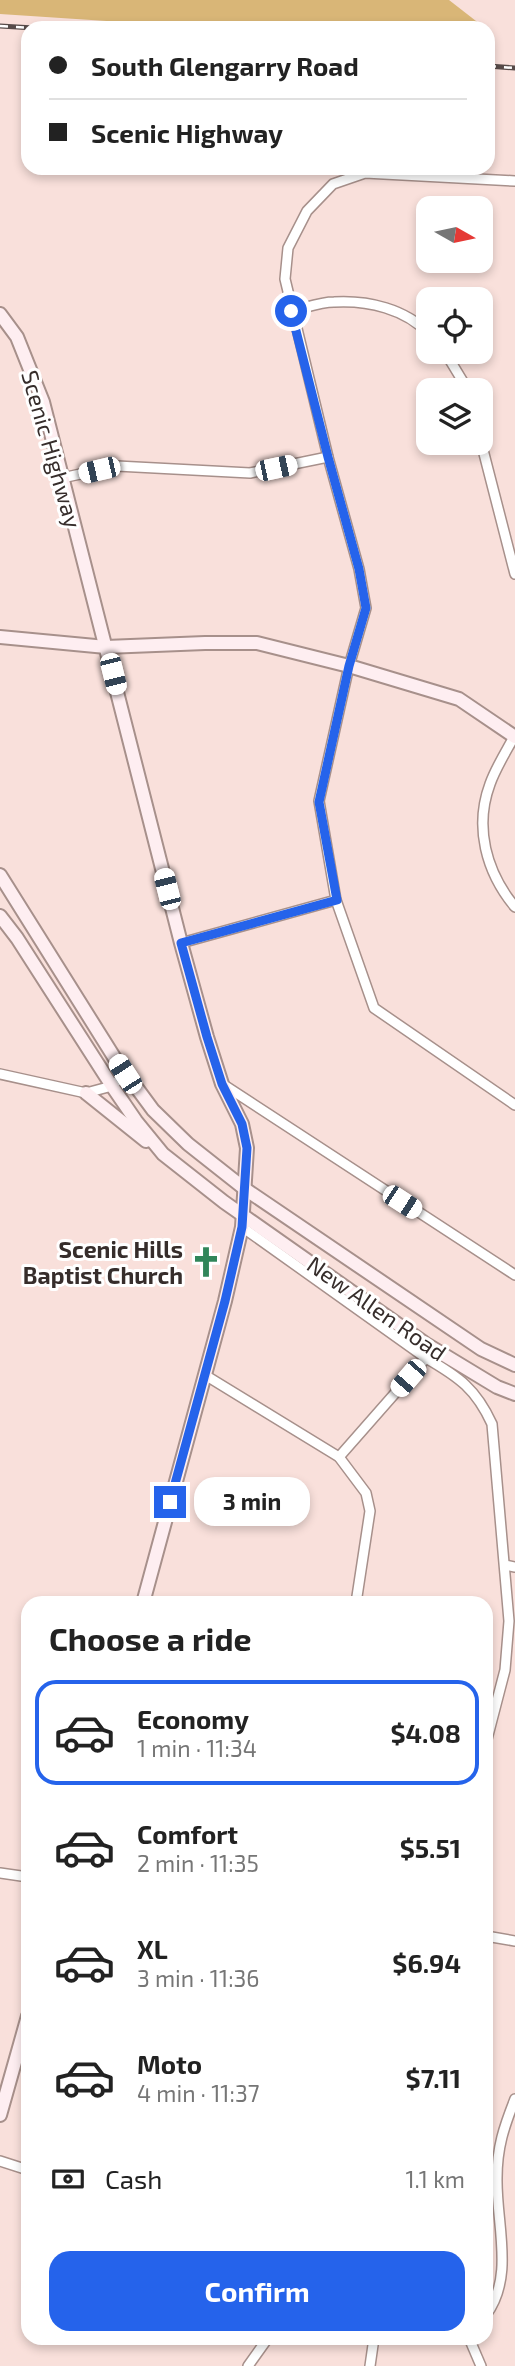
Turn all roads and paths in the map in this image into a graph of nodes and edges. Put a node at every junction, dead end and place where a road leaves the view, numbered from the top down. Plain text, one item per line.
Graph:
1 (359, 175) edge
2 (402, 175) edge
3 (515, 181) edge
4 (291, 311) junction
5 (0, 314) edge
6 (416, 322) edge
7 (484, 455) edge
8 (328, 457) junction
9 (62, 478) junction
10 (515, 574) edge
11 (0, 637) edge
12 (106, 647) junction
13 (349, 666) junction
14 (515, 736) edge
15 (0, 875) edge
16 (337, 900) junction
17 (515, 907) edge
18 (0, 916) edge
19 (181, 943) junction
20 (0, 1074) edge
21 (125, 1074) junction
22 (222, 1084) junction
23 (112, 1086) junction
24 (86, 1093) junction
25 (514, 1102) edge
26 (163, 1154) junction
27 (245, 1189) junction
28 (242, 1221) junction
29 (515, 1275) edge
30 (426, 1358) junction
31 (515, 1365) edge
32 (205, 1375) junction
33 (515, 1394) edge
34 (339, 1457) junction
35 (505, 1565) junction
36 (515, 1567) edge
37 (145, 1596) edge
38 (357, 1596) edge
39 (493, 1716) edge
40 (0, 1873) edge
41 (21, 1876) edge
42 (493, 1937) edge
43 (515, 1941) edge
44 (21, 2041) edge
45 (515, 2098) edge
46 (0, 2115) edge
47 (510, 2124) edge
48 (0, 2161) edge
49 (21, 2168) edge
50 (493, 2305) edge
51 (263, 2345) edge
52 (372, 2345) edge
53 (472, 2345) edge
54 (247, 2366) edge
55 (370, 2366) edge
56 (481, 2366) edge

1 - 4 street
2 - 3 street
4 - 6 street
4 - 8 street
5 - 9 street, Scenic Highway
7 - 10 street
8 - 9 street
8 - 13 street
9 - 12 street, Scenic Highway
11 - 12 street
12 - 13 street
12 - 19 street, Scenic Highway
13 - 14 street
13 - 16 street
14 - 17 street
15 - 21 street, New Allen Road
16 - 19 street
16 - 25 street
18 - 23 street
19 - 22 street, Scenic Highway
20 - 24 street
21 - 23 street
21 - 27 street, New Allen Road
22 - 27 street, Scenic Highway
22 - 29 street
23 - 24 street
23 - 26 street
24 - 26 street
26 - 28 street, New Allen Road
27 - 28 street, Scenic Highway
27 - 31 street, New Allen Road
28 - 30 street
28 - 32 street, Scenic Highway
28 - 33 street, New Allen Road
30 - 34 street
30 - 35 street
32 - 34 street
32 - 37 street, Scenic Highway
34 - 38 street
35 - 36 street
35 - 39 street
40 - 41 street
42 - 43 street
44 - 46 street
45 - 47 street
47 - 50 street
48 - 49 street
51 - 54 street
52 - 55 street
53 - 56 street

